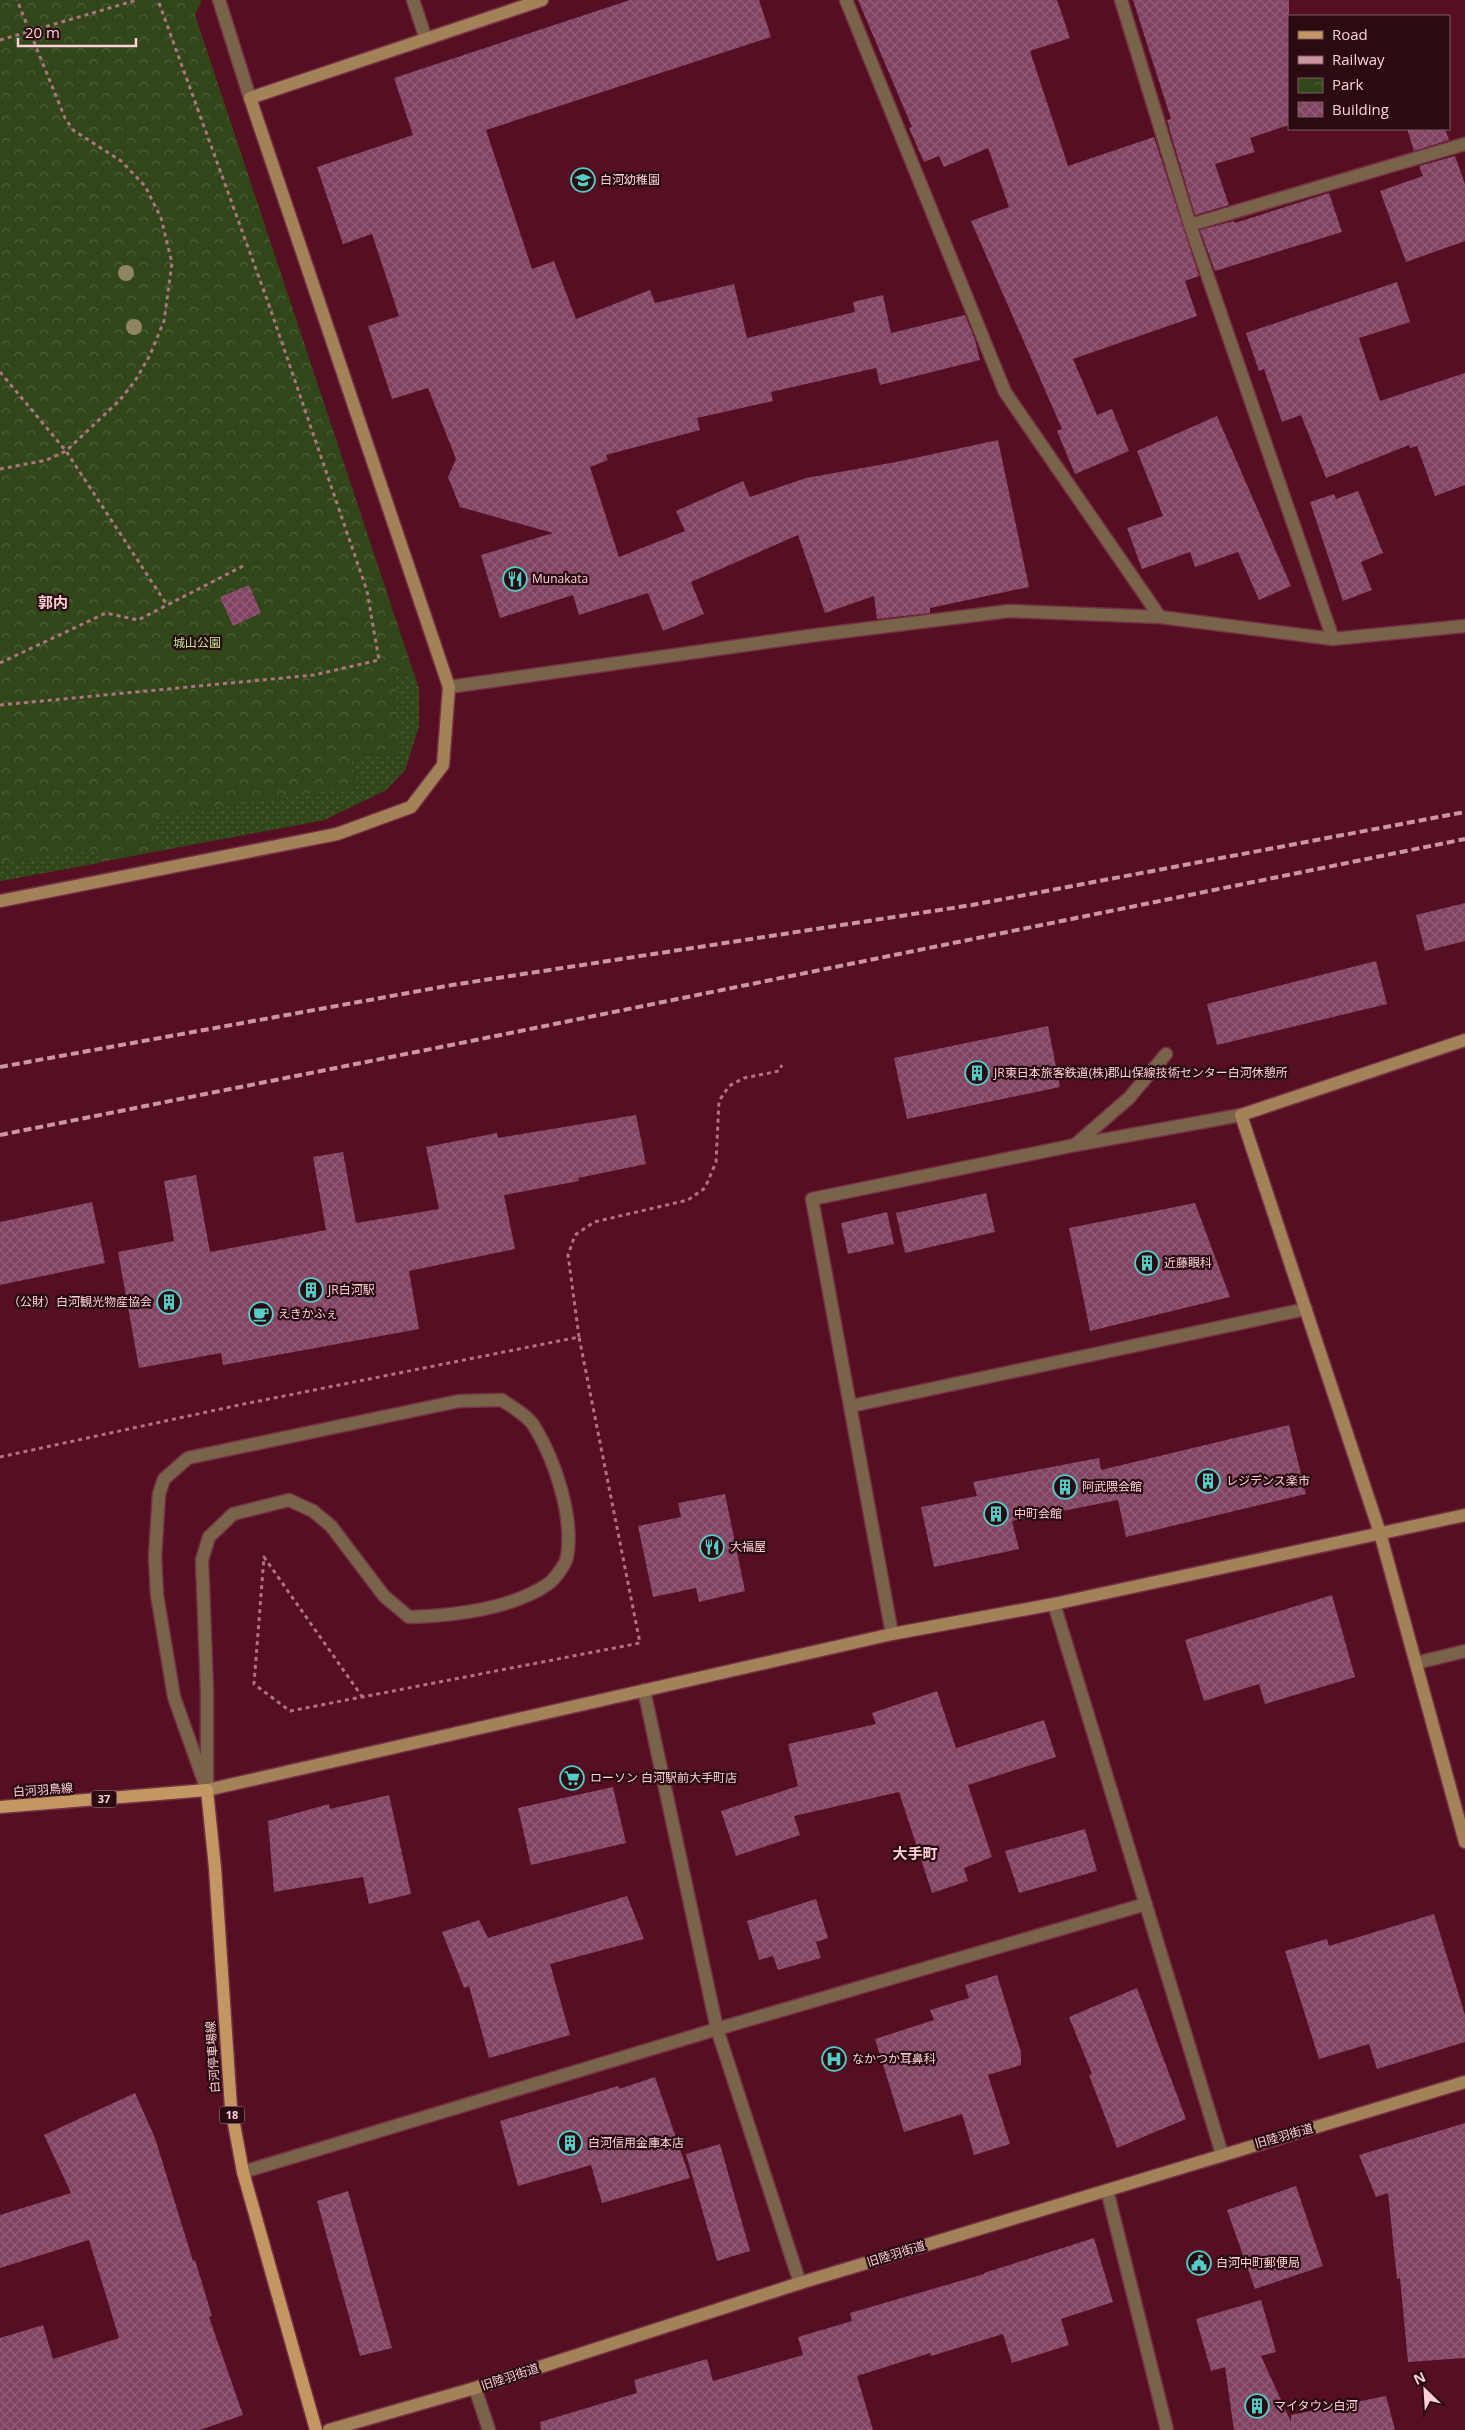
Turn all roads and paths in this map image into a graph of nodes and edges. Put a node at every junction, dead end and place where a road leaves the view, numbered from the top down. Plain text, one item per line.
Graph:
1 (17, 0) edge
2 (137, 0) edge
3 (158, 0) edge
4 (219, 0) edge
5 (413, 0) edge
6 (542, 0) edge
7 (846, 0) edge
8 (1121, 0) edge
9 (28, 32) junction
10 (426, 39) junction
11 (0, 40) edge
12 (250, 98) junction
13 (1465, 144) edge
14 (1190, 225) junction
15 (0, 372) edge
16 (66, 451) junction
17 (0, 469) edge
18 (245, 565) dead end
19 (167, 605) junction
20 (1160, 617) junction
21 (1465, 626) edge
22 (1333, 640) junction
23 (0, 663) edge
24 (449, 687) junction
25 (0, 705) edge
26 (0, 900) edge
27 (1465, 1040) edge
28 (1166, 1054) dead end
29 (782, 1065) dead end
30 (1241, 1115) junction
31 (1075, 1145) junction
32 (1306, 1309) junction
33 (579, 1337) junction
34 (851, 1406) junction
35 (0, 1457) edge
36 (1465, 1515) edge
37 (1380, 1533) junction
38 (1054, 1604) junction
39 (892, 1634) junction
40 (1465, 1651) edge
41 (1416, 1663) junction
42 (644, 1690) junction
43 (363, 1698) junction
44 (207, 1790) junction
45 (0, 1807) edge
46 (1465, 1842) edge
47 (1146, 1904) junction
48 (716, 2029) junction
49 (1465, 2082) edge
50 (1222, 2154) junction
51 (243, 2172) junction
52 (1107, 2190) junction
53 (800, 2283) junction
54 (475, 2388) junction
55 (316, 2430) edge
56 (329, 2430) edge
57 (489, 2430) edge
58 (1167, 2430) edge

1 - 9 path
2 - 9 path
3 - 25 path
4 - 12 street
5 - 10 street
6 - 10 street
7 - 20 street
8 - 14 street
9 - 11 path
9 - 16 path
10 - 12 street
12 - 24 street
13 - 14 street
14 - 22 street
15 - 16 path
16 - 17 path
16 - 19 path
18 - 19 path
19 - 23 path
20 - 22 street
20 - 24 street
21 - 22 street
24 - 26 street
27 - 30 street
28 - 31 street
29 - 33 path
30 - 31 street
30 - 32 street
31 - 34 street
32 - 34 street
32 - 37 street
33 - 35 path
33 - 43 path
34 - 39 street
36 - 37 street
37 - 38 street
37 - 41 street
38 - 39 street
38 - 47 street
39 - 42 street
40 - 41 street
41 - 46 street
42 - 44 street
42 - 48 street
43 - 43 path
44 - 44 street
44 - 45 main road, 白河羽鳥線 / 37
44 - 51 main road, 白河停車場線 / 18
47 - 48 street
47 - 50 street
48 - 51 street
48 - 53 street
49 - 50 street, 旧陸羽街道
50 - 52 street, 旧陸羽街道
51 - 55 main road, 白河停車場線 / 18
52 - 53 street, 旧陸羽街道
52 - 58 street
53 - 54 street, 旧陸羽街道
54 - 56 street, 旧陸羽街道
54 - 57 street

